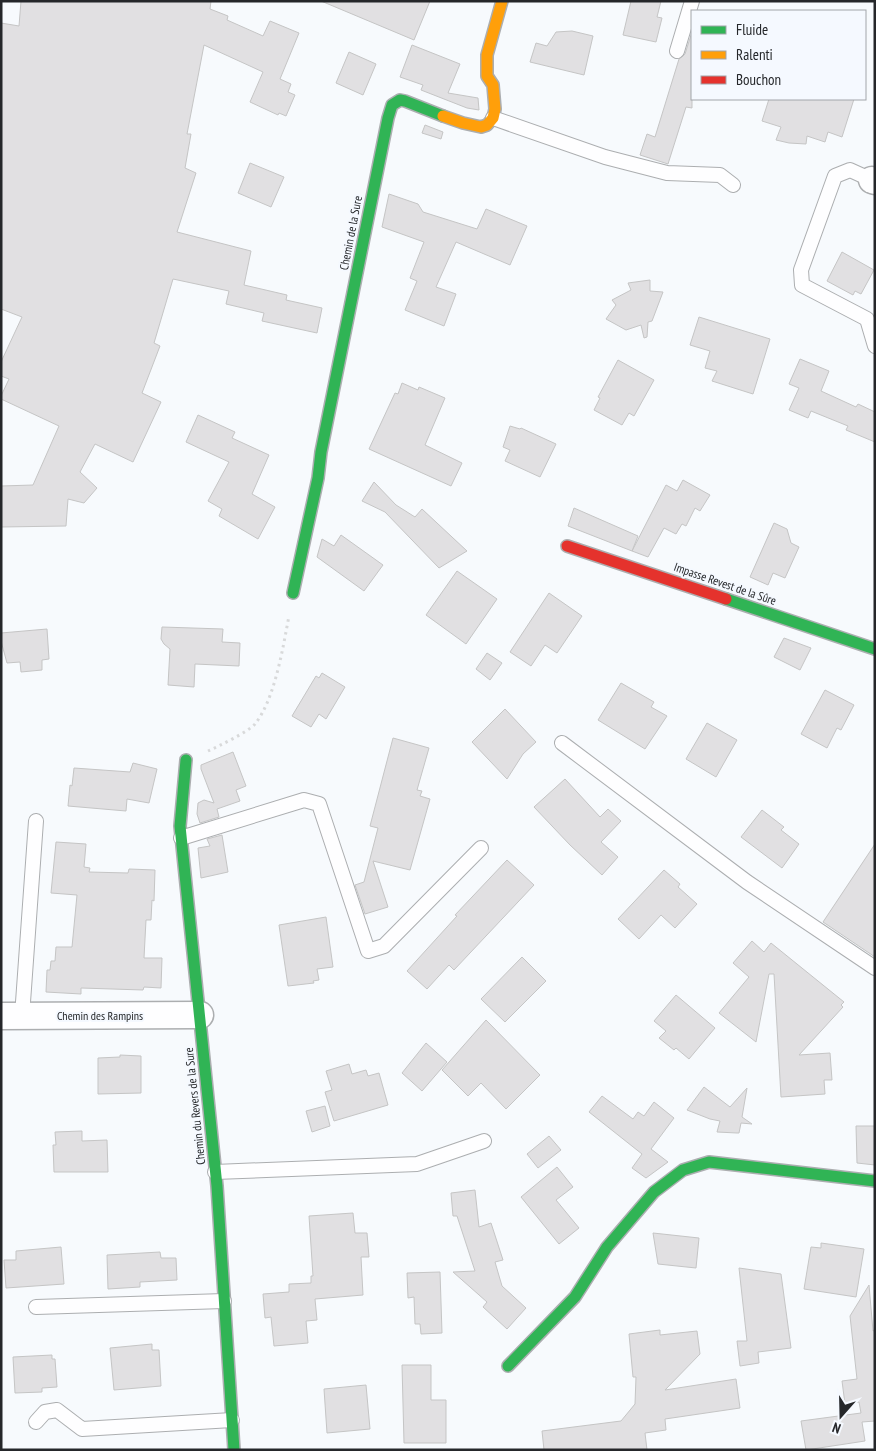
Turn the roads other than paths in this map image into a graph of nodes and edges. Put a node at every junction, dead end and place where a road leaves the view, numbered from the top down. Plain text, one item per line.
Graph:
1 (502, 1) edge
2 (692, 1) edge
3 (677, 51) dead end
4 (493, 118) junction
5 (873, 181) edge
6 (733, 185) dead end
7 (875, 346) edge
8 (567, 546) dead end
9 (293, 593) dead end
10 (875, 649) edge
11 (562, 743) dead end
12 (186, 760) road end
13 (36, 821) dead end
14 (182, 838) junction
15 (481, 848) dead end
16 (875, 968) edge
17 (200, 1015) junction
18 (12, 1016) edge
19 (484, 1141) dead end
20 (215, 1172) junction
21 (875, 1181) edge
22 (224, 1301) junction
23 (36, 1306) dead end
24 (508, 1366) dead end
25 (232, 1420) junction
26 (36, 1422) dead end
27 (234, 1450) edge

1 - 4 street
2 - 3 lane
4 - 6 lane
4 - 9 street, Chemin de la Sure
5 - 7 lane
8 - 10 street, Impasse Revest de la Sûre
11 - 16 lane
12 - 14 street, Chemin du Revers de la Sure
13 - 18 lane
14 - 15 lane
14 - 17 street, Chemin du Revers de la Sure
17 - 18 street, Chemin des Rampins
17 - 20 street, Chemin du Revers de la Sure
19 - 20 lane
20 - 22 street, Chemin du Revers de la Sure
21 - 24 street
22 - 23 lane
22 - 25 street, Chemin du Revers de la Sure
25 - 26 lane
25 - 27 street, Chemin du Revers de la Sure

